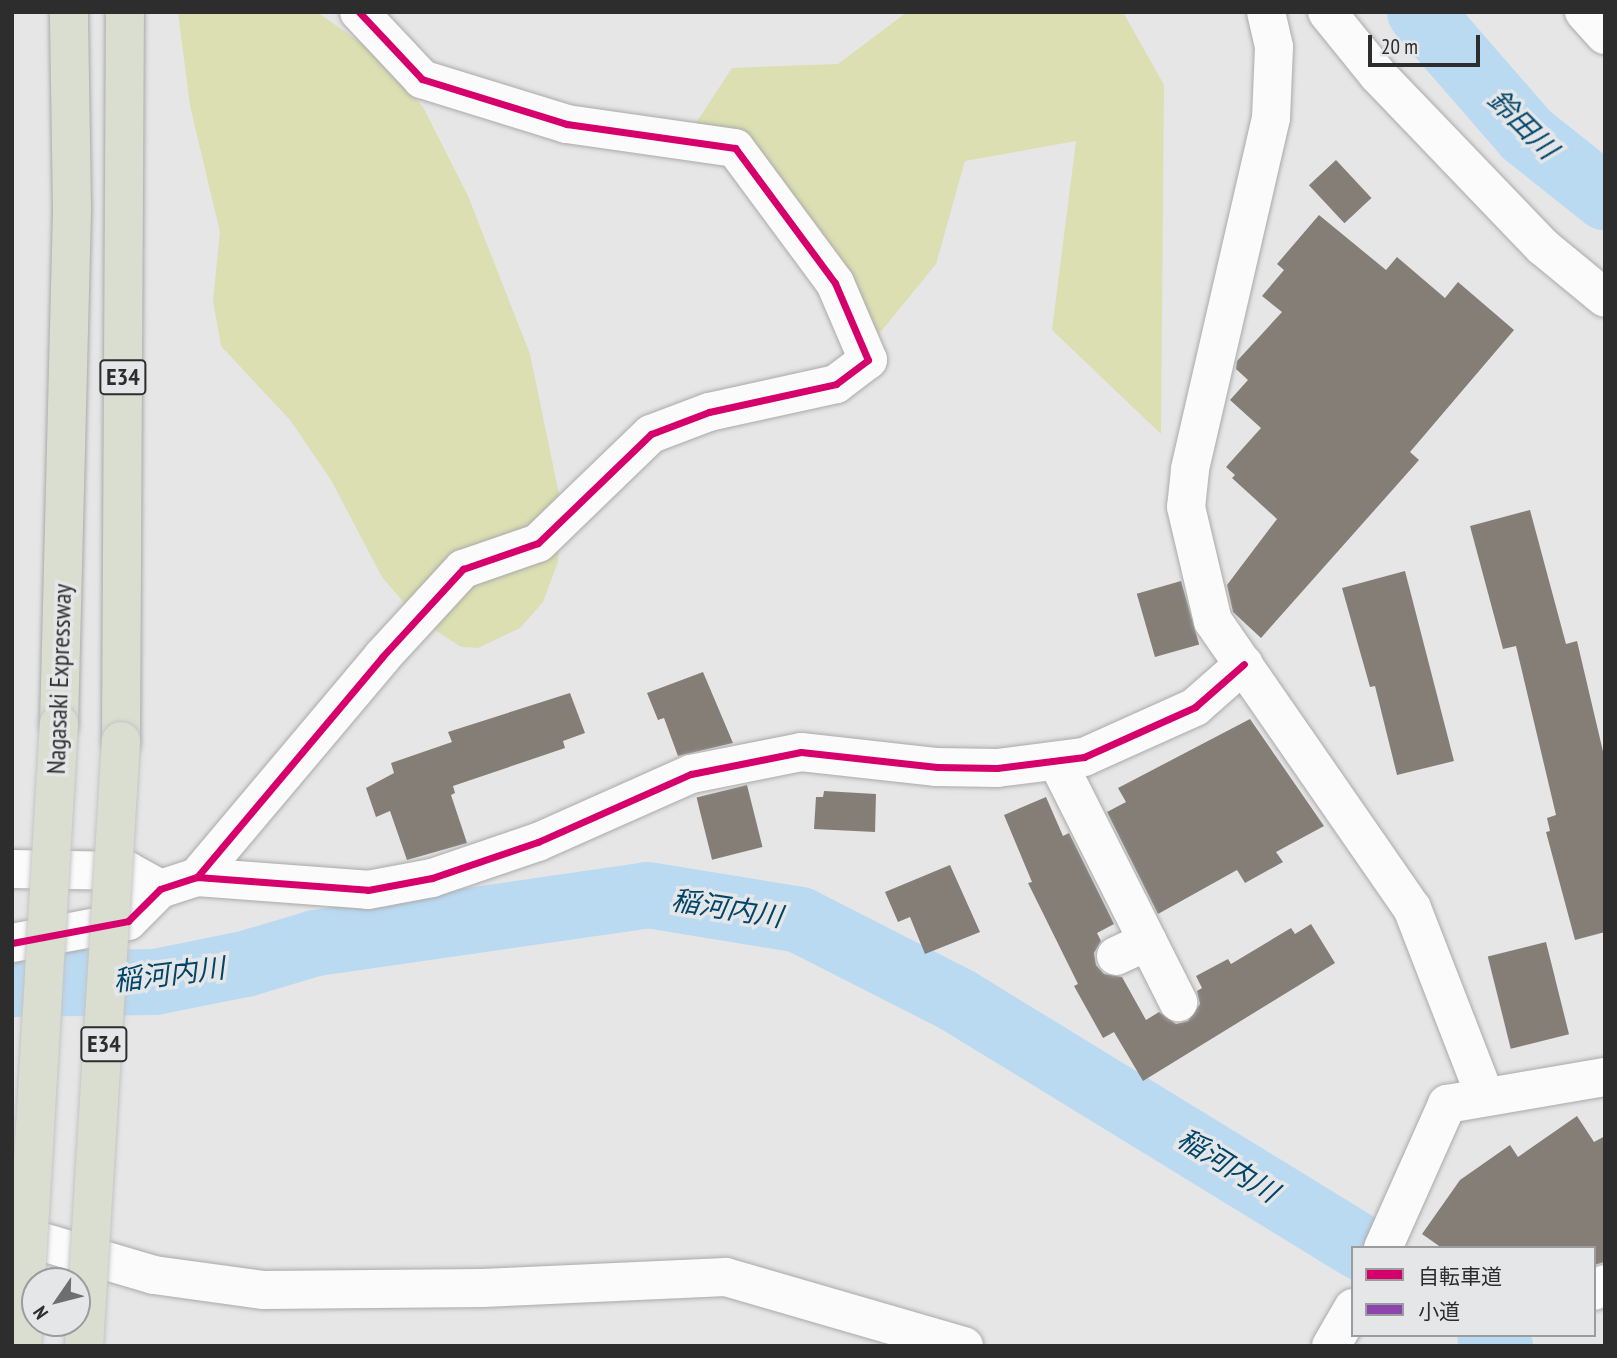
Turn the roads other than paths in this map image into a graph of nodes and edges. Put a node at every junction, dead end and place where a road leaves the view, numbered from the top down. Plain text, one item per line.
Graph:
1 (69, 12) edge
2 (125, 12) edge
3 (359, 12) edge
4 (1266, 12) edge
5 (1327, 12) edge
6 (1584, 12) edge
7 (1605, 35) edge
8 (1605, 298) edge
9 (1244, 664) junction
10 (1057, 761) junction
11 (12, 869) edge
12 (197, 877) junction
13 (160, 889) junction
14 (12, 943) edge
15 (1178, 1002) dead end
16 (1605, 1077) edge
17 (1485, 1096) junction
18 (12, 1233) edge
19 (1384, 1246) edge
20 (1351, 1311) edge
21 (22, 1346) edge
22 (84, 1346) edge
23 (964, 1346) edge
24 (1331, 1346) edge

1 - 21 highway, Nagasaki Expressway / E34, bridge
2 - 22 highway, E34, bridge
3 - 12 street
4 - 9 street
5 - 8 street
6 - 7 street
9 - 10 street
9 - 17 street
10 - 12 street
10 - 15 street
11 - 13 street
12 - 13 street
13 - 14 street
16 - 17 street
17 - 19 street
18 - 23 street
20 - 24 street

